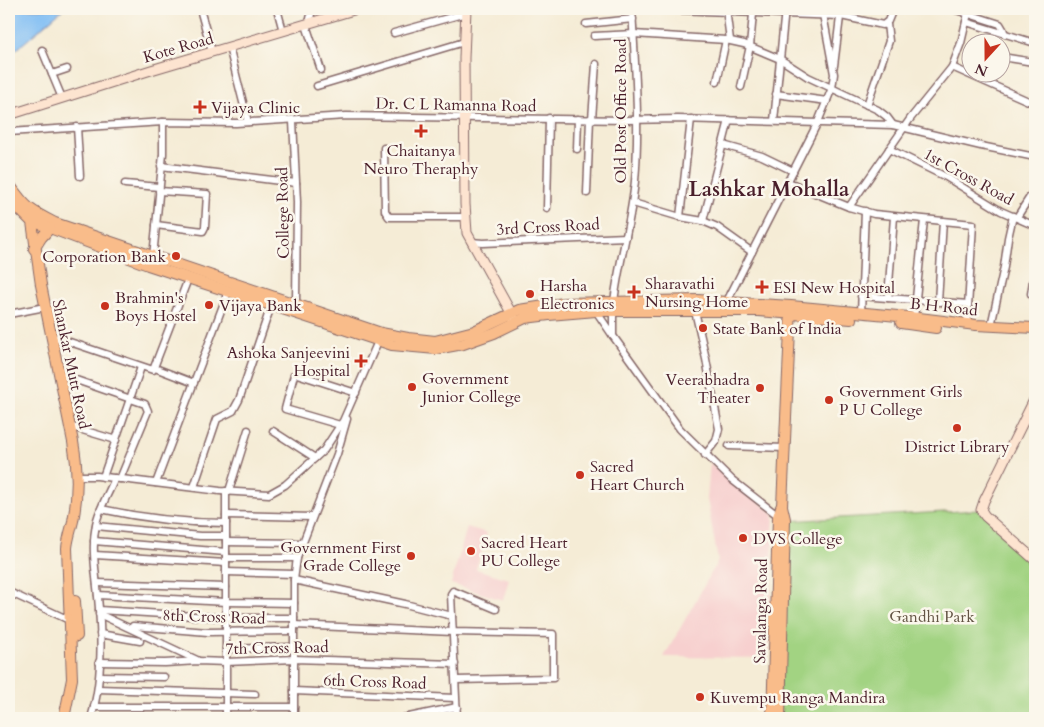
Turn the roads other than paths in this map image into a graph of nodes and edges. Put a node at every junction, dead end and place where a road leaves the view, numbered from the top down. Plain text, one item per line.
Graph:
1 (200, 9) edge
2 (277, 9) edge
3 (312, 9) edge
4 (357, 9) edge
5 (632, 9) edge
6 (649, 9) edge
7 (673, 9) edge
8 (841, 9) edge
9 (893, 9) edge
10 (953, 9) edge
11 (466, 11) edge
12 (727, 11) edge
13 (968, 11) edge
14 (755, 12) edge
15 (784, 12) edge
16 (823, 12) edge
17 (841, 16) junction
18 (633, 19) junction
19 (966, 22) junction
20 (586, 24) dead end
21 (886, 24) junction
22 (307, 25) junction
23 (284, 32) junction
24 (998, 32) edge
25 (1004, 32) edge
26 (394, 33) dead end
27 (634, 34) junction
28 (594, 36) dead end
29 (1012, 36) edge
30 (728, 40) junction
31 (464, 42) junction
32 (1035, 43) edge
33 (750, 46) junction
34 (229, 47) junction
35 (42, 50) dead end
36 (212, 52) junction
37 (1035, 54) edge
38 (1012, 59) edge
39 (780, 60) junction
40 (596, 64) dead end
41 (952, 67) junction
42 (67, 69) dead end
43 (833, 69) junction
44 (321, 70) dead end
45 (52, 74) junction
46 (717, 82) dead end
47 (316, 86) dead end
48 (741, 87) dead end
49 (832, 88) junction
50 (776, 94) junction
51 (62, 98) junction
52 (827, 101) junction
53 (1035, 104) edge
54 (867, 105) junction
55 (9, 115) edge
56 (465, 118) junction
57 (549, 118) junction
58 (578, 119) junction
59 (591, 119) junction
60 (691, 119) junction
61 (637, 120) junction
62 (729, 120) junction
63 (293, 121) junction
64 (774, 121) junction
65 (163, 122) junction
66 (248, 122) junction
67 (818, 122) junction
68 (894, 125) junction
69 (77, 127) junction
70 (904, 127) junction
71 (9, 132) edge
72 (723, 145) junction
73 (384, 148) dead end
74 (577, 149) dead end
75 (889, 149) junction
76 (1035, 157) edge
77 (161, 166) junction
78 (793, 171) junction
79 (80, 176) dead end
80 (788, 182) junction
81 (296, 183) junction
82 (9, 184) edge
83 (125, 184) dead end
84 (159, 189) junction
85 (1035, 189) edge
86 (587, 192) dead end
87 (10, 203) edge
88 (633, 203) junction
89 (849, 207) junction
90 (547, 208) dead end
91 (865, 211) junction
92 (31, 216) junction
93 (1015, 216) junction
94 (680, 217) junction
95 (894, 217) junction
96 (465, 218) junction
97 (924, 220) junction
98 (703, 221) junction
99 (943, 221) junction
100 (156, 225) junction
101 (1035, 226) edge
102 (50, 228) junction
103 (626, 237) junction
104 (471, 242) junction
105 (34, 249) junction
106 (752, 252) junction
107 (152, 257) junction
108 (188, 279) junction
109 (1033, 281) dead end
110 (228, 292) junction
111 (861, 296) junction
112 (888, 298) junction
113 (1035, 298) edge
114 (916, 300) junction
115 (938, 302) junction
116 (726, 303) junction
117 (296, 304) junction
118 (968, 304) junction
119 (271, 306) junction
120 (45, 307) junction
121 (614, 307) junction
122 (791, 310) junction
123 (695, 311) junction
124 (596, 312) junction
125 (512, 313) junction
126 (861, 313) junction
127 (9, 314) edge
128 (914, 318) junction
129 (516, 324) junction
130 (967, 324) junction
131 (991, 326) junction
132 (1035, 328) edge
133 (1035, 334) edge
134 (52, 336) junction
135 (612, 336) junction
136 (379, 337) junction
137 (141, 367) junction
138 (155, 368) junction
139 (59, 374) junction
140 (194, 383) junction
141 (356, 393) junction
142 (1035, 398) edge
143 (130, 400) junction
144 (351, 404) junction
145 (340, 425) junction
146 (70, 426) junction
147 (248, 430) dead end
148 (273, 431) dead end
149 (116, 440) junction
150 (729, 446) dead end
151 (784, 448) junction
152 (705, 455) junction
153 (315, 458) junction
154 (77, 476) junction
155 (104, 477) junction
156 (117, 478) junction
157 (156, 483) junction
158 (194, 487) junction
159 (228, 491) junction
160 (101, 509) junction
161 (226, 515) junction
162 (312, 517) junction
163 (781, 518) junction
164 (73, 523) junction
165 (226, 524) junction
166 (96, 526) junction
167 (226, 539) junction
168 (94, 541) junction
169 (302, 543) junction
170 (95, 555) junction
171 (226, 558) junction
172 (296, 558) junction
173 (1035, 560) edge
174 (226, 572) junction
175 (294, 577) junction
176 (97, 583) junction
177 (226, 587) junction
178 (9, 592) edge
179 (98, 595) junction
180 (226, 602) junction
181 (294, 603) junction
182 (496, 609) dead end
183 (99, 612) junction
184 (452, 616) junction
185 (226, 618) junction
186 (69, 620) junction
187 (294, 625) junction
188 (133, 626) dead end
189 (226, 631) junction
190 (453, 632) junction
191 (100, 634) junction
192 (140, 640) dead end
193 (294, 647) junction
194 (226, 649) junction
195 (294, 659) junction
196 (198, 660) junction
197 (100, 662) junction
198 (226, 662) junction
199 (455, 664) junction
200 (100, 676) junction
201 (164, 677) dead end
202 (456, 680) junction
203 (98, 689) junction
204 (294, 691) junction
205 (226, 693) junction
206 (255, 694) dead end
207 (72, 697) junction
208 (455, 698) junction
209 (94, 707) junction
210 (226, 707) junction
211 (294, 707) junction
212 (457, 707) junction
213 (64, 718) edge
214 (70, 718) edge
215 (91, 718) edge
216 (226, 718) edge
217 (294, 718) edge
218 (404, 718) edge
219 (457, 718) edge
220 (772, 718) edge
221 (780, 718) edge

1 - 36 street
2 - 23 street
3 - 22 street
4 - 22 street, Kote Road
5 - 18 street, Old Post Office Road
6 - 7 street
7 - 12 street
8 - 17 street
9 - 21 street
10 - 13 street
11 - 26 street
11 - 31 street
12 - 14 street
12 - 30 street
13 - 19 street
13 - 25 street
14 - 15 street
14 - 33 street
15 - 16 street
15 - 39 street
16 - 17 street
16 - 43 street
17 - 21 street
17 - 43 street
18 - 20 street
18 - 27 street, Old Post Office Road
19 - 24 street
19 - 41 street
21 - 54 street
22 - 23 street, Kote Road
22 - 44 street
23 - 34 street, Kote Road
27 - 28 street
27 - 30 street
27 - 61 street, Old Post Office Road
29 - 32 street
30 - 33 street
30 - 46 street
31 - 47 street
31 - 56 street
33 - 39 street
33 - 48 street
34 - 36 street, Kote Road
34 - 66 street
35 - 45 street
36 - 51 street, Kote Road
37 - 38 street
39 - 49 street
39 - 50 street
40 - 59 street
41 - 53 street
41 - 70 street
42 - 45 street
43 - 49 street
45 - 51 street
49 - 52 street
49 - 54 street
50 - 52 street
50 - 64 street
51 - 55 street, Kote Road
52 - 67 street
54 - 68 street
56 - 57 street, Dr. C L Ramanna Road
56 - 63 street, Dr. C L Ramanna Road
56 - 96 street
57 - 58 street, Dr. C L Ramanna Road
57 - 90 street
58 - 59 street, Dr. C L Ramanna Road
58 - 74 street
59 - 61 street, Dr. C L Ramanna Road
59 - 86 street
60 - 61 street, Dr. C L Ramanna Road
60 - 62 street, Dr. C L Ramanna Road
60 - 94 street
61 - 88 street, Old Post Office Road
62 - 64 street, Dr. C L Ramanna Road
62 - 72 street
63 - 66 street, Dr. C L Ramanna Road
63 - 81 street, College Road
64 - 67 street, Dr. C L Ramanna Road
65 - 66 street, Dr. C L Ramanna Road
65 - 69 street, Dr. C L Ramanna Road
65 - 77 street
67 - 68 street, Dr. C L Ramanna Road
67 - 78 street
68 - 70 street, Dr. C L Ramanna Road
69 - 71 street, Dr. C L Ramanna Road
69 - 79 street
70 - 75 street
70 - 76 street, Dr. C L Ramanna Road
72 - 78 street
72 - 98 street
73 - 96 street
75 - 89 street
75 - 93 street, 1st Cross Road
77 - 81 street
77 - 84 street
78 - 80 street
80 - 89 street
80 - 106 street
81 - 117 street, College Road
82 - 92 main road
83 - 84 street
84 - 100 street
84 - 100 street
85 - 93 street
87 - 92 main road
88 - 94 street
88 - 103 street, Old Post Office Road
89 - 91 street
91 - 95 street
91 - 111 street
92 - 102 main road
92 - 105 main road, Shankar Mutt Road
92 - 107 main road
93 - 101 street, 1st Cross Road
93 - 131 street
94 - 98 street
95 - 97 street
95 - 112 street
96 - 104 street
97 - 99 street
97 - 114 street
98 - 106 street
99 - 115 street
99 - 118 street
100 - 107 street
102 - 105 main road
102 - 108 main road
103 - 104 street, 3rd Cross Road
103 - 121 street, Old Post Office Road
104 - 125 street
105 - 120 main road, Shankar Mutt Road
106 - 116 street
107 - 117 main road
108 - 110 main road
108 - 138 street
109 - 113 street
110 - 119 main road
110 - 140 street
111 - 112 street
111 - 126 street
112 - 114 street
114 - 115 street
114 - 128 street
115 - 118 street
116 - 121 main road
116 - 122 main road
117 - 136 main road
118 - 130 street
119 - 136 main road
119 - 158 street
120 - 127 street
120 - 134 main road, Shankar Mutt Road
121 - 123 main road
121 - 124 main road
121 - 125 main road
121 - 135 street, Old Post Office Road
122 - 123 main road
122 - 126 main road, B H Road
122 - 133 main road
122 - 151 main road, Savalanga Road
123 - 152 street
124 - 129 main road
124 - 135 street
125 - 129 street
125 - 136 main road
126 - 128 main road, B H Road
128 - 130 main road, B H Road
129 - 136 main road
130 - 131 main road, B H Road
131 - 132 main road, B H Road
134 - 137 street
134 - 139 main road, Shankar Mutt Road
135 - 152 street
136 - 141 street
137 - 138 street
137 - 143 street
138 - 140 street
139 - 143 street
139 - 146 main road, Shankar Mutt Road
140 - 157 street
141 - 144 street
141 - 145 street
142 - 173 street
143 - 149 street
143 - 156 street
144 - 145 street
144 - 162 street
145 - 153 street
146 - 149 street
146 - 154 main road, Shankar Mutt Road
147 - 159 street
148 - 153 street
149 - 155 street
150 - 151 street
151 - 163 main road, Savalanga Road
152 - 163 street
153 - 159 street
154 - 155 street
154 - 164 main road, Shankar Mutt Road
155 - 156 street
156 - 157 street
156 - 160 street
157 - 158 street
158 - 159 street
159 - 161 street
160 - 165 street
160 - 166 street
161 - 162 street
161 - 165 street
162 - 169 street
163 - 220 main road, Savalanga Road
163 - 221 main road, Savalanga Road
164 - 186 main road, Shankar Mutt Road
164 - 207 main road, Shankar Mutt Road
165 - 167 street
166 - 167 street
166 - 168 street
167 - 169 street
167 - 171 street
168 - 170 street
168 - 171 street
169 - 172 street
170 - 171 street
170 - 176 street
171 - 172 street
171 - 174 street
172 - 175 street
174 - 175 street
174 - 177 street
175 - 181 street
175 - 184 street
176 - 177 street
176 - 179 street
177 - 180 street
178 - 186 street
179 - 180 street
179 - 183 street
180 - 181 street
180 - 185 street
181 - 187 street
182 - 184 street
183 - 185 street
183 - 191 street
183 - 196 street
184 - 190 street
185 - 187 street
185 - 189 street
186 - 207 main road, Shankar Mutt Road
187 - 189 street, 8th Cross Road
187 - 190 street, 8th Cross Road
187 - 193 street
188 - 189 street, 8th Cross Road
189 - 194 street
190 - 199 street
190 - 202 street, 8th Cross Road
191 - 192 street
191 - 197 street
193 - 194 street
193 - 195 street
194 - 198 street
195 - 198 street, 7th Cross Road
195 - 199 street, 7th Cross Road
195 - 204 street
196 - 197 street, 7th Cross Road
196 - 198 street, 7th Cross Road
197 - 200 street
198 - 205 street
199 - 202 street
200 - 201 street
200 - 203 street
202 - 208 street
203 - 205 street
203 - 209 street
204 - 208 street, 6th Cross Road
204 - 211 street
205 - 206 street
205 - 210 street
207 - 213 main road, Shankar Mutt Road
207 - 214 main road, Shankar Mutt Road
208 - 212 street
209 - 210 street
209 - 215 street
210 - 211 street
210 - 216 street
211 - 217 street
212 - 218 street
212 - 219 street

